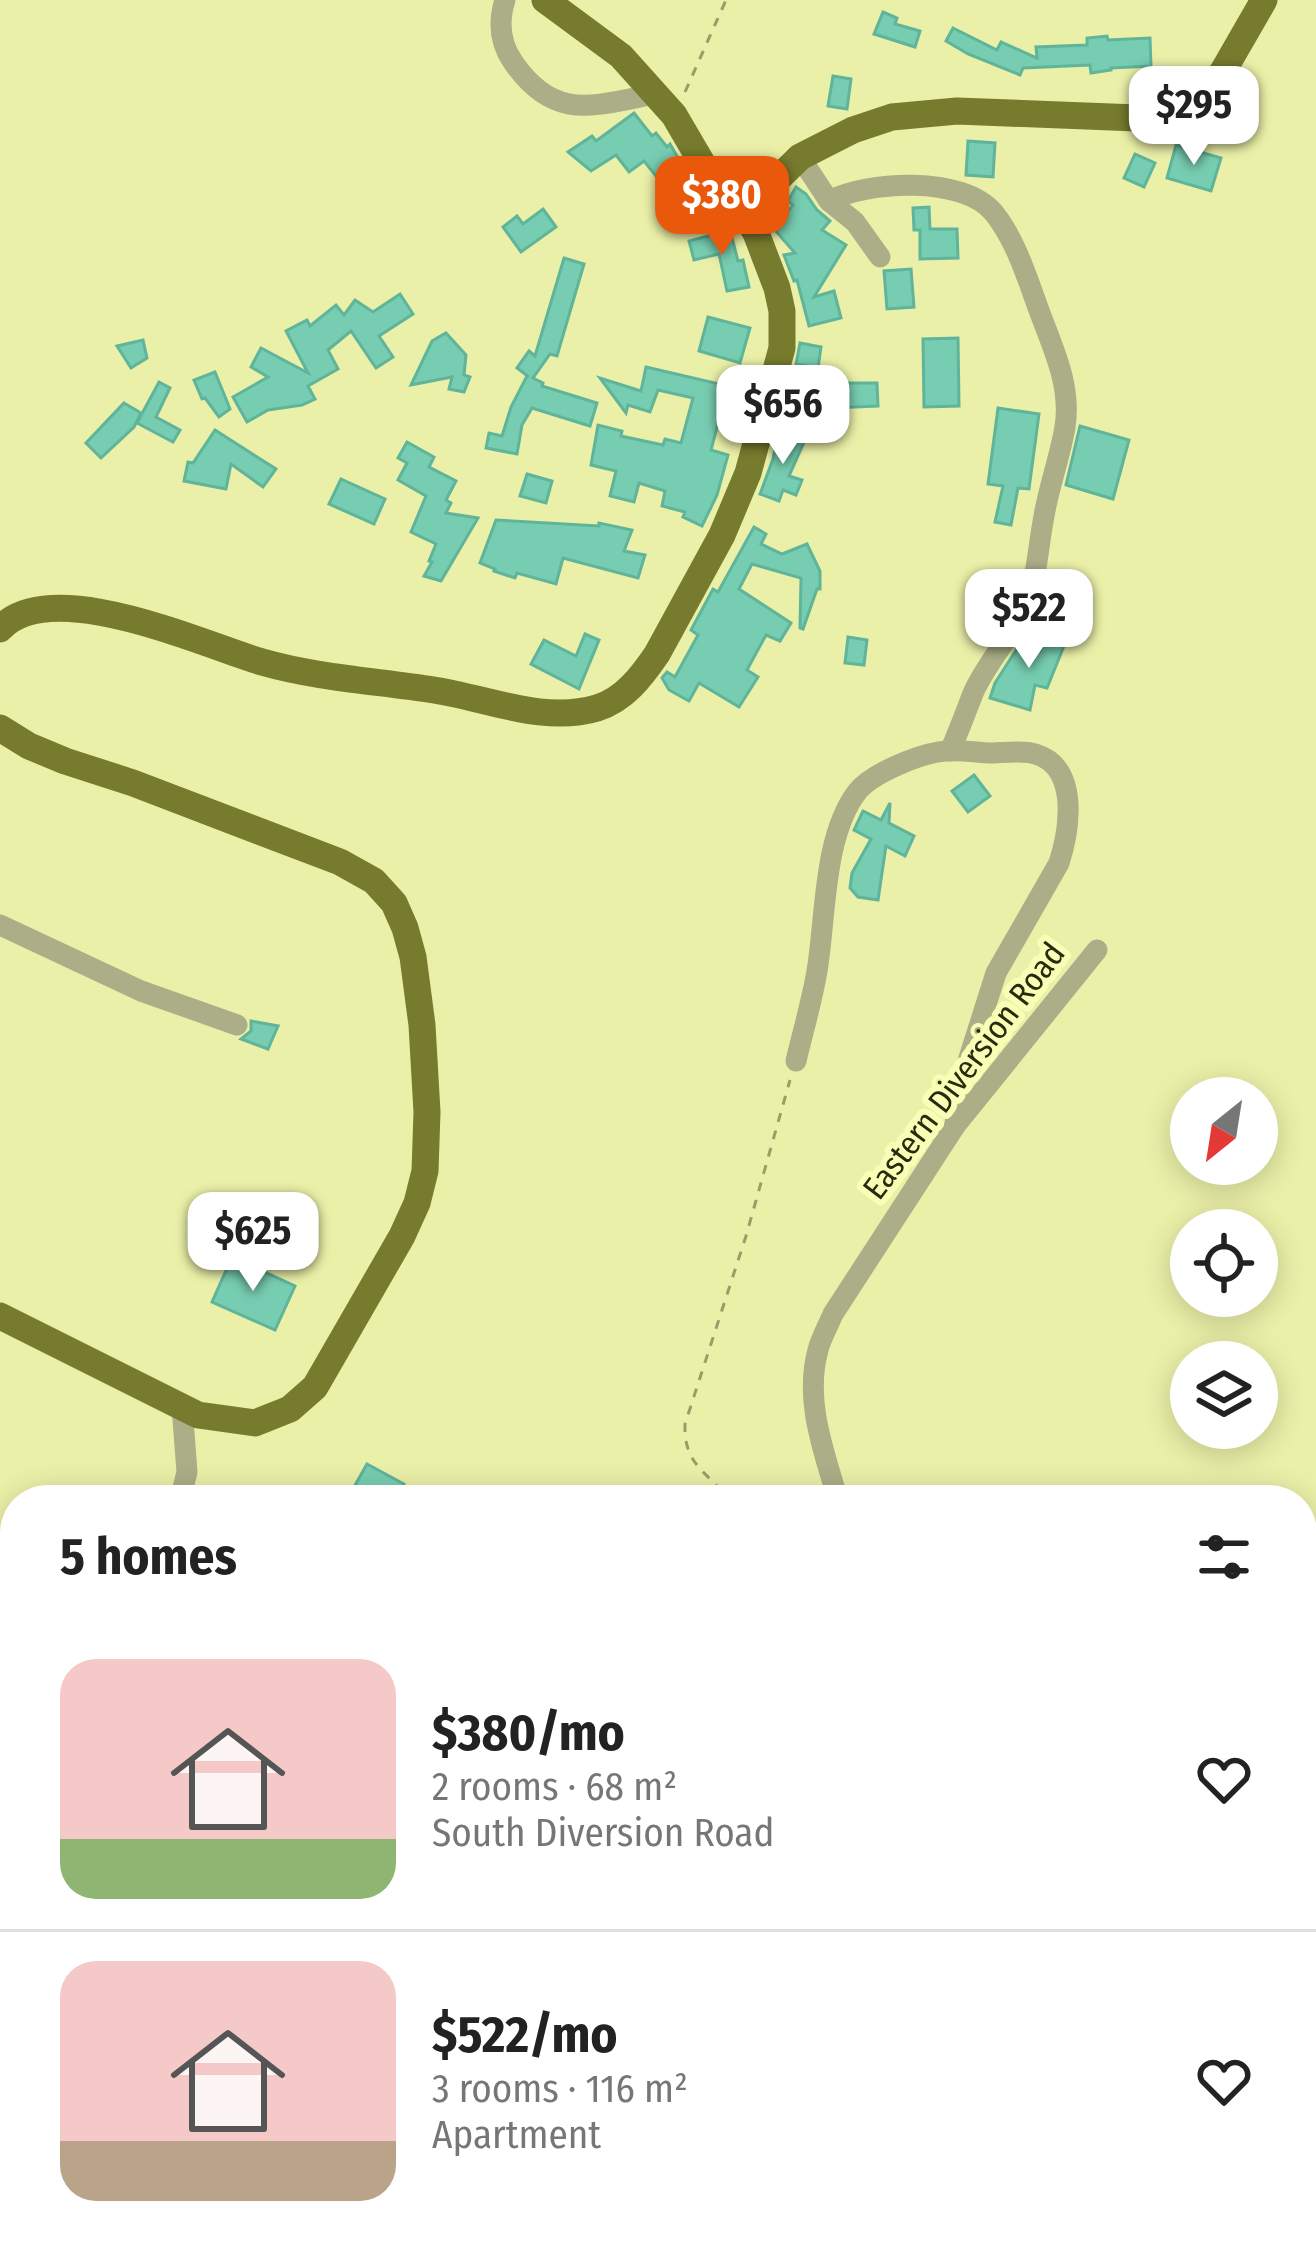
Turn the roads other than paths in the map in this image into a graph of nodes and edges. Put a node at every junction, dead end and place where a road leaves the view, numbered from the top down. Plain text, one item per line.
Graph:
1 (505, 0) edge
2 (545, 0) edge
3 (1264, 0) edge
4 (665, 105) junction
5 (800, 157) junction
6 (829, 201) junction
7 (744, 212) junction
8 (880, 257) dead end
9 (0, 629) edge
10 (0, 728) edge
11 (950, 751) junction
12 (0, 926) edge
13 (1097, 950) dead end
14 (237, 1025) dead end
15 (796, 1061) road end
16 (955, 1126) junction
17 (0, 1316) edge
18 (182, 1407) junction
19 (184, 1485) edge
20 (834, 1485) edge

1 - 4 street
2 - 4 main road
3 - 5 main road
4 - 7 main road
5 - 6 street
5 - 7 main road
6 - 8 street
6 - 11 street
7 - 9 main road
10 - 18 main road
11 - 15 street
11 - 16 street
12 - 14 street
13 - 16 street, Eastern Diversion Road
16 - 20 street, Eastern Diversion Road
17 - 18 main road
18 - 19 street

